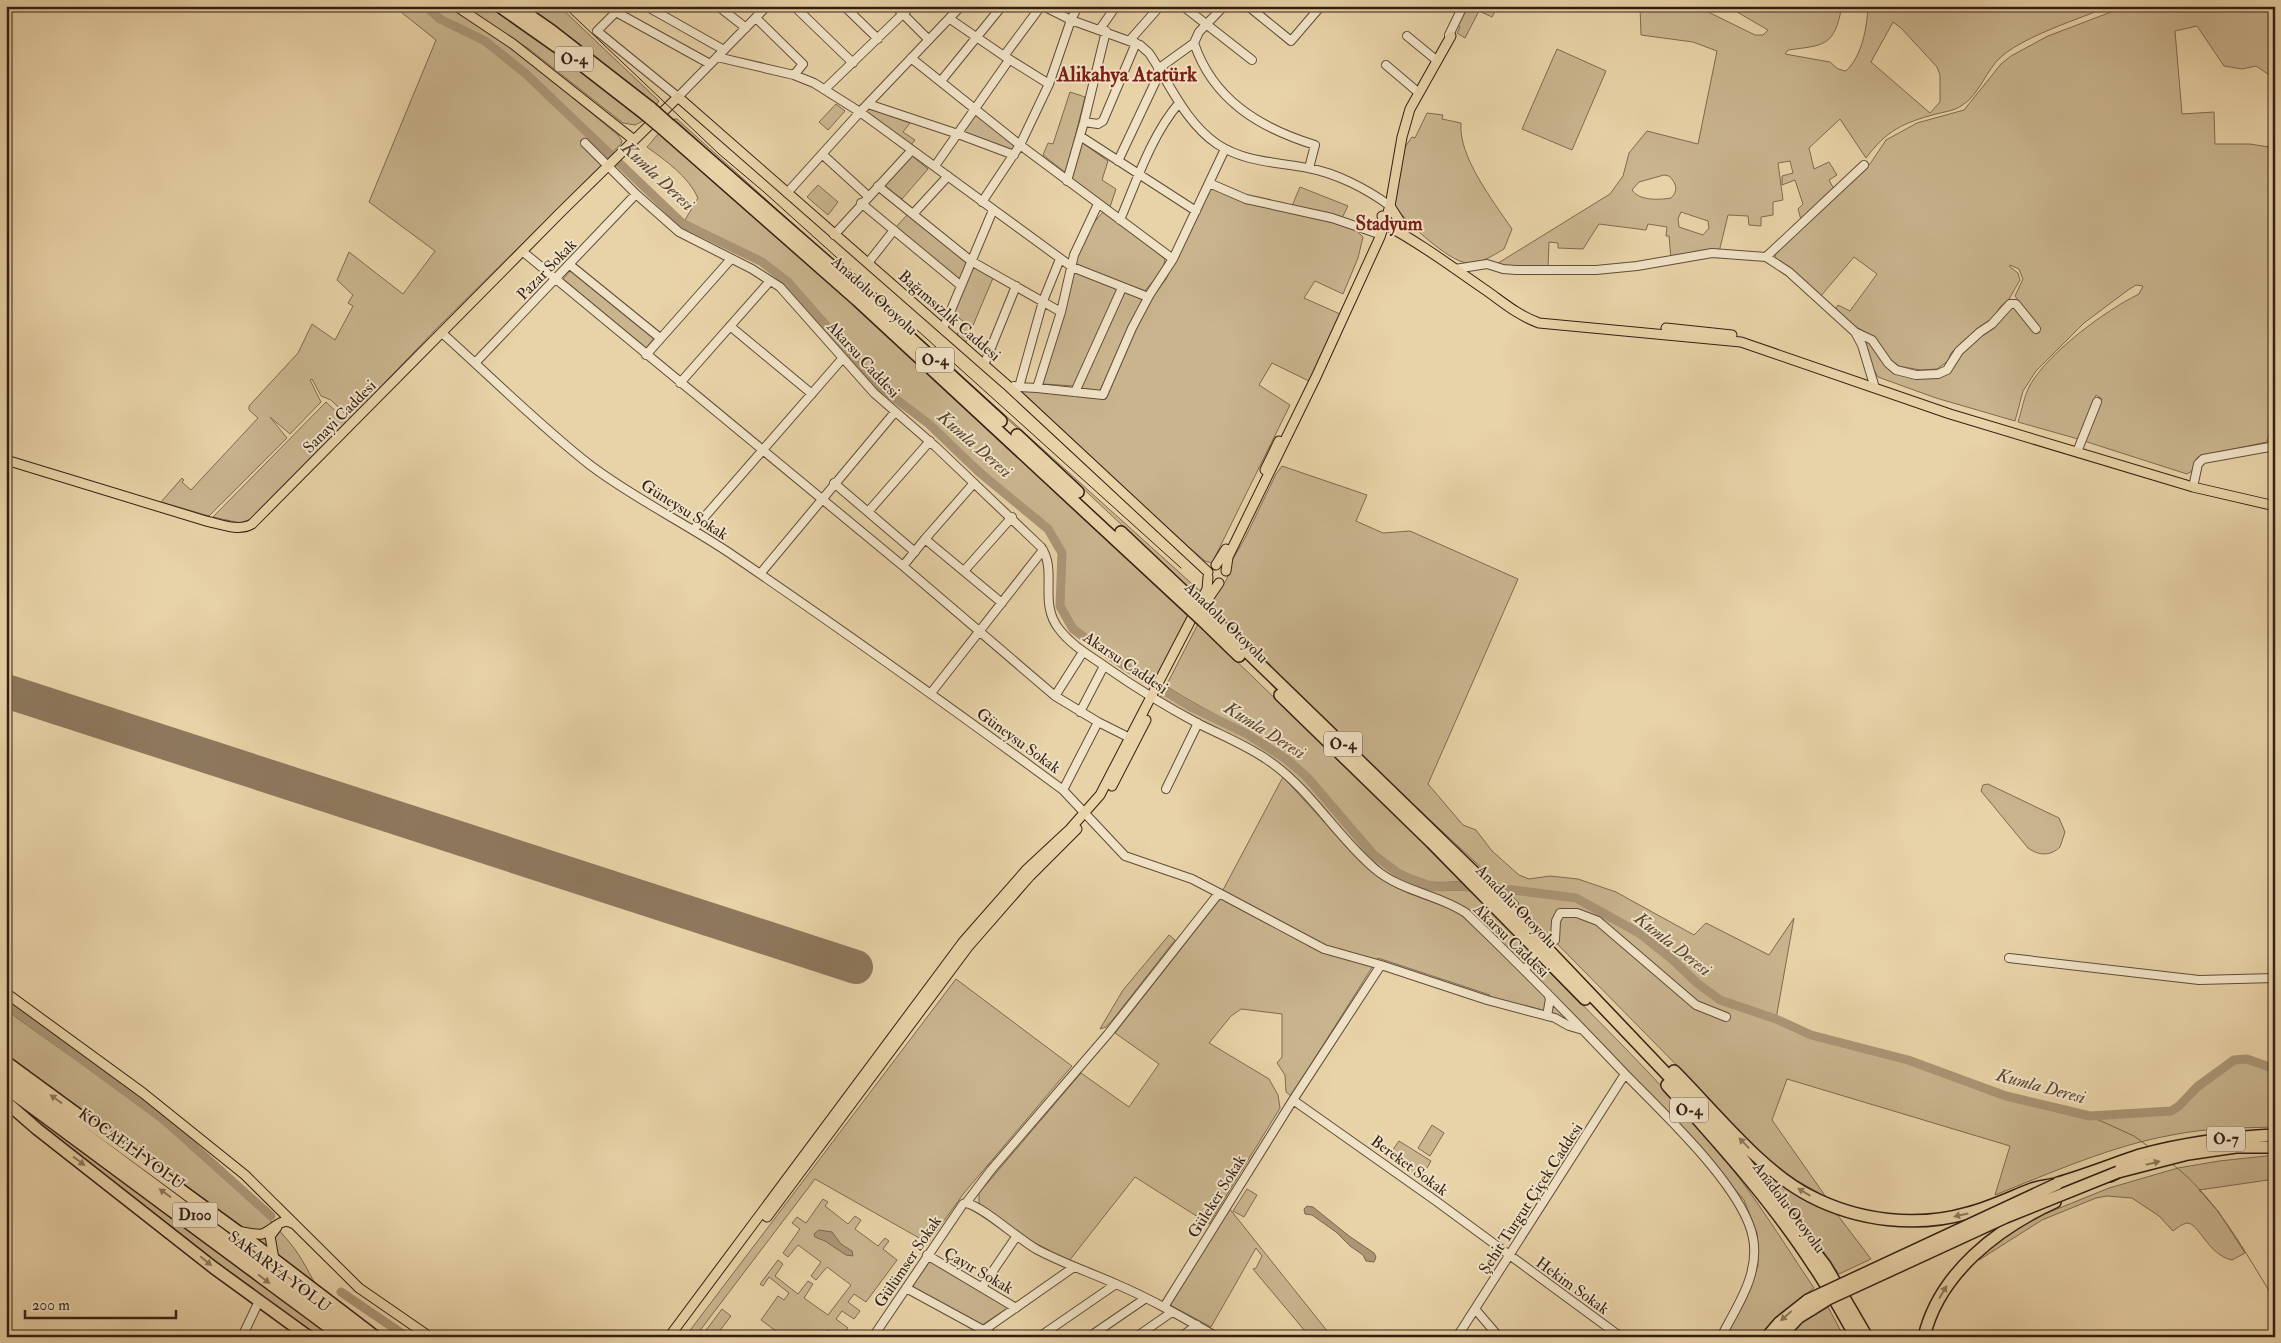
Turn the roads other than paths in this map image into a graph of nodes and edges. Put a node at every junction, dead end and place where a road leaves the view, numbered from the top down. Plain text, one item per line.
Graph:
1 (456, 6) edge
2 (499, 6) edge
3 (516, 6) edge
4 (646, 6) edge
5 (718, 6) edge
6 (767, 6) edge
7 (794, 6) edge
8 (844, 6) edge
9 (894, 6) edge
10 (911, 6) edge
11 (961, 6) edge
12 (1002, 6) edge
13 (1042, 6) edge
14 (1078, 6) edge
15 (1116, 6) edge
16 (1160, 6) edge
17 (1183, 6) edge
18 (1224, 6) edge
19 (1248, 6) edge
20 (1321, 6) edge
21 (1463, 6) edge
22 (619, 9) edge
23 (903, 15) junction
24 (756, 18) junction
25 (950, 19) junction
26 (1071, 20) junction
27 (1208, 24) junction
28 (746, 28) junction
29 (1103, 30) junction
30 (1450, 35) junction
31 (1407, 36) dead end
32 (977, 38) junction
33 (878, 39) junction
34 (929, 40) junction
35 (1133, 41) junction
36 (1194, 43) junction
37 (724, 50) junction
38 (717, 58) junction
39 (911, 58) junction
40 (1007, 58) junction
41 (1435, 59) junction
42 (1252, 60) dead end
43 (853, 63) junction
44 (710, 64) junction
45 (1386, 65) dead end
46 (1159, 70) junction
47 (794, 75) junction
48 (941, 82) junction
49 (1049, 84) junction
50 (826, 89) junction
51 (1418, 92) junction
52 (678, 97) junction
53 (1179, 103) junction
54 (868, 104) junction
55 (975, 109) junction
56 (648, 111) junction
57 (860, 112) junction
58 (1084, 122) junction
59 (958, 134) junction
60 (1080, 136) junction
61 (634, 140) junction
62 (585, 143) dead end
63 (1020, 145) junction
64 (1225, 149) junction
65 (912, 150) junction
66 (822, 154) junction
67 (1014, 155) junction
68 (1118, 161) junction
69 (609, 164) junction
70 (1864, 165) dead end
71 (935, 166) junction
72 (1309, 168) junction
73 (1139, 175) junction
74 (948, 176) junction
75 (1067, 181) junction
76 (1209, 183) junction
77 (878, 186) junction
78 (787, 193) junction
79 (636, 194) junction
80 (868, 196) junction
81 (982, 202) junction
82 (861, 203) junction
83 (1098, 204) junction
84 (1388, 204) junction
85 (993, 210) junction
86 (1196, 211) junction
87 (914, 213) junction
88 (1120, 220) junction
89 (1383, 220) junction
90 (894, 230) junction
91 (1404, 232) junction
92 (834, 235) junction
93 (1378, 235) junction
94 (522, 251) junction
95 (1766, 257) junction
96 (1060, 258) junction
97 (1174, 258) junction
98 (731, 259) junction
99 (971, 261) junction
100 (868, 263) junction
101 (570, 264) junction
102 (1072, 267) junction
103 (1458, 268) junction
104 (556, 279) junction
105 (770, 281) junction
106 (960, 285) junction
107 (1016, 286) junction
108 (1122, 288) junction
109 (1148, 297) junction
110 (1043, 301) junction
111 (1061, 312) junction
112 (730, 326) junction
113 (943, 329) junction
114 (2036, 329) dead end
115 (1856, 332) junction
116 (442, 333) junction
117 (660, 338) junction
118 (646, 355) junction
119 (842, 359) junction
120 (475, 363) junction
121 (984, 365) junction
122 (1314, 376) junction
123 (680, 383) junction
124 (1007, 385) junction
125 (1874, 385) junction
126 (1019, 386) junction
127 (1037, 388) junction
128 (1075, 392) junction
129 (812, 394) junction
130 (2097, 402) dead end
131 (895, 412) junction
132 (930, 441) junction
133 (2275, 446) edge
134 (2078, 450) junction
135 (763, 452) junction
136 (6, 460) edge
137 (834, 482) junction
138 (974, 482) junction
139 (2193, 485) junction
140 (821, 498) junction
141 (2275, 500) edge
142 (2275, 506) edge
143 (868, 512) junction
144 (1012, 517) junction
145 (694, 529) junction
146 (926, 539) junction
147 (1044, 550) junction
148 (915, 552) junction
149 (903, 566) junction
150 (1211, 570) junction
151 (964, 571) junction
152 (1226, 571) junction
153 (760, 574) junction
154 (1219, 583) junction
155 (1002, 602) junction
156 (1205, 617) junction
157 (979, 631) junction
158 (1083, 652) junction
159 (1174, 659) junction
160 (1104, 666) junction
161 (931, 693) junction
162 (1055, 696) junction
163 (1154, 699) junction
164 (1080, 712) junction
165 (1098, 722) junction
166 (1198, 723) junction
167 (1130, 738) junction
168 (1166, 789) dead end
169 (1064, 790) junction
170 (1086, 815) junction
171 (1219, 893) junction
172 (1555, 940) dead end
173 (1536, 957) dead end
174 (2009, 958) dead end
175 (1381, 966) junction
176 (1524, 970) junction
177 (1570, 972) junction
178 (2275, 978) edge
179 (1546, 992) junction
180 (6, 993) edge
181 (1547, 1016) junction
182 (1726, 1018) dead end
183 (1584, 1030) junction
184 (6, 1062) edge
185 (1625, 1074) junction
186 (6, 1075) edge
187 (6, 1088) edge
188 (1293, 1100) junction
189 (6, 1102) edge
190 (2275, 1135) edge
191 (2275, 1147) edge
192 (2118, 1172) junction
193 (2057, 1184) junction
194 (966, 1203) junction
195 (293, 1225) junction
196 (238, 1231) junction
197 (1016, 1237) junction
198 (1509, 1255) junction
199 (927, 1256) junction
200 (274, 1259) junction
201 (1074, 1267) junction
202 (1116, 1284) junction
203 (906, 1288) junction
204 (982, 1288) junction
205 (1146, 1298) junction
206 (258, 1302) junction
207 (1810, 1304) junction
208 (1016, 1308) junction
209 (1164, 1308) junction
210 (1475, 1309) junction
211 (1172, 1312) junction
212 (1197, 1326) junction
213 (983, 1330) junction
214 (242, 1337) edge
215 (308, 1337) edge
216 (342, 1337) edge
217 (359, 1337) edge
218 (376, 1337) edge
219 (425, 1337) edge
220 (430, 1337) edge
221 (669, 1337) edge
222 (677, 1337) edge
223 (873, 1337) edge
224 (974, 1337) edge
225 (996, 1337) edge
226 (1039, 1337) edge
227 (1089, 1337) edge
228 (1136, 1337) edge
229 (1181, 1337) edge
230 (1217, 1337) edge
231 (1457, 1337) edge
232 (1499, 1337) edge
233 (1621, 1337) edge
234 (1721, 1337) edge
235 (1767, 1337) edge
236 (1780, 1337) edge
237 (1855, 1337) edge
238 (1867, 1337) edge
239 (1924, 1337) edge

1 - 61 main road
2 - 56 highway, Anadolu Otoyolu / O-4
3 - 56 highway, Anadolu Otoyolu / O-4
4 - 37 street
5 - 28 street
6 - 24 street
7 - 43 street
8 - 33 street
9 - 23 street
10 - 23 street
11 - 25 street
12 - 32 street
13 - 26 street
13 - 40 street
14 - 26 street
15 - 29 street
16 - 35 street
17 - 27 street
18 - 27 street
19 - 20 street
21 - 30 street
22 - 44 street
22 - 52 street
23 - 33 street
23 - 34 street
24 - 28 street
24 - 47 street
25 - 32 street
25 - 34 street
26 - 29 street
26 - 49 street
27 - 36 street
27 - 42 street
28 - 37 street
29 - 35 street
29 - 58 street
30 - 41 main road
30 - 51 main road
31 - 41 street
32 - 40 street
32 - 48 street
33 - 43 street
34 - 39 street
35 - 46 street
35 - 58 street
36 - 46 street
36 - 72 street
37 - 38 street
38 - 44 street
38 - 47 street
39 - 48 street
39 - 54 street
40 - 49 street
40 - 55 street
41 - 51 main road
43 - 50 street
44 - 52 street
45 - 51 street
46 - 53 street
46 - 68 street
47 - 50 street
48 - 55 street
49 - 63 street
50 - 57 street
51 - 84 main road
52 - 61 main road, Sanayi Caddesi
52 - 78 main road, Bağımsızlık Caddesi
53 - 64 street
53 - 73 street
54 - 57 street
54 - 59 street
55 - 59 street
55 - 63 street
56 - 156 highway, Anadolu Otoyolu / O-4, bridge
57 - 65 street
57 - 66 street
58 - 60 street
59 - 67 street
59 - 71 street
60 - 68 street
60 - 75 street
61 - 69 main road, Sanayi Caddesi
62 - 69 street, Akarsu Caddesi
63 - 67 street
63 - 75 street
64 - 72 street
64 - 76 street
65 - 71 street
65 - 77 street
66 - 78 street
66 - 80 street
67 - 81 street
68 - 73 street
69 - 79 street, Akarsu Caddesi
69 - 94 main road, Sanayi Caddesi
70 - 95 street
71 - 74 street
72 - 84 street
73 - 86 street
73 - 88 street
74 - 81 street
74 - 87 street
75 - 83 street
76 - 86 street
76 - 93 street
77 - 80 street
77 - 87 street
78 - 92 main road, Bağımsızlık Caddesi
79 - 98 street, Akarsu Caddesi
79 - 101 street, Pazar Sokak
80 - 82 street
81 - 85 street
82 - 90 street
82 - 92 street
83 - 88 street
83 - 102 street
84 - 89 main road
84 - 91 main road
85 - 96 street
85 - 99 street
86 - 97 street
87 - 99 street
88 - 97 street
89 - 91 main road
89 - 93 main road
90 - 100 street
90 - 106 street
91 - 93 main road
91 - 103 main road
92 - 100 main road, Bağımsızlık Caddesi
93 - 122 main road
94 - 104 street
94 - 116 main road, Sanayi Caddesi
95 - 103 street
95 - 115 street
96 - 102 street
96 - 110 street
97 - 109 street
98 - 105 street, Akarsu Caddesi
98 - 117 street
99 - 106 street
99 - 107 street
100 - 113 main road, Bağımsızlık Caddesi
101 - 104 street, Pazar Sokak
101 - 117 street
102 - 108 street
102 - 111 street
103 - 125 main road
104 - 118 street
104 - 120 street, Pazar Sokak
105 - 112 street
105 - 119 street, Akarsu Caddesi
106 - 113 street
107 - 110 street
107 - 121 street
108 - 109 street
108 - 128 street
109 - 128 street
110 - 111 street
110 - 126 street
111 - 127 street
112 - 123 street
112 - 129 street
113 - 121 main road, Bağımsızlık Caddesi
114 - 115 street
115 - 125 street
116 - 120 street, Güneysu Sokak
116 - 136 main road, Sanayi Caddesi
117 - 118 street
118 - 123 street
119 - 129 street
119 - 131 street, Akarsu Caddesi
120 - 145 street, Güneysu Sokak
121 - 124 main road, Bağımsızlık Caddesi
122 - 150 main road
122 - 152 main road
123 - 135 street
124 - 126 street
124 - 150 main road, Bağımsızlık Caddesi
125 - 134 main road
126 - 127 street
127 - 128 street
129 - 135 street
130 - 134 street
131 - 132 street, Akarsu Caddesi
131 - 137 street
132 - 138 street, Akarsu Caddesi
132 - 143 street
133 - 139 street
134 - 139 main road
135 - 140 street
135 - 145 street
137 - 140 street
137 - 143 street
138 - 144 street, Akarsu Caddesi
138 - 146 street
139 - 141 main road
139 - 142 main road
140 - 149 street
140 - 153 street
143 - 148 street
144 - 147 street, Akarsu Caddesi
144 - 151 street
145 - 153 street, Güneysu Sokak
146 - 148 street
146 - 151 street
147 - 155 street
147 - 158 street, Akarsu Caddesi
148 - 149 street
149 - 157 street
150 - 152 main road
150 - 154 main road
150 - 159 main road
151 - 155 street
152 - 154 main road
153 - 161 street, Güneysu Sokak
154 - 159 main road
155 - 157 street
156 - 177 highway, Anadolu Otoyolu / O-4
156 - 237 highway, Anadolu Otoyolu / O-4
157 - 161 street
157 - 162 street
158 - 160 street, Akarsu Caddesi
158 - 162 street
159 - 163 main road
160 - 163 street, Akarsu Caddesi
160 - 164 street
161 - 169 street, Güneysu Sokak
162 - 164 street
163 - 166 street, Akarsu Caddesi
163 - 167 main road
163 - 170 main road
164 - 165 street
165 - 167 street
165 - 169 street, Güneysu Sokak
166 - 168 street
166 - 176 street, Akarsu Caddesi
167 - 170 main road
169 - 170 street
170 - 171 street
170 - 221 main road
170 - 222 main road
171 - 175 street
171 - 194 street, Gülümser Sokak
172 - 182 street
173 - 176 street
174 - 178 street
175 - 181 street
175 - 188 street, Güleker Sokak
176 - 179 street, Akarsu Caddesi
193 -> 177 highway, bridge
177 - 238 highway, Anadolu Otoyolu / O-4
179 - 181 street
179 - 183 street, Akarsu Caddesi
180 - 195 main road
181 - 183 street
183 - 185 street, Akarsu Caddesi
196 -> 184 highway
185 - 198 street, Şehit Turgut Çiçek Caddesi
185 - 234 street, Akarsu Caddesi
217 -> 186 highway, KOCAELİ YOLU / D100
187 -> 216 highway, SAKARYA YOLU / D100
188 - 198 street, Bereket Sokak
188 - 209 street, Güleker Sokak
189 -> 206 highway
190 - 193 highway, O-7
192 -> 191 highway, O-7
192 - 207 highway, bridge
239 -> 192 highway, bridge
193 - 207 highway, bridge
194 - 197 street
194 - 199 street, Gülümser Sokak
195 - 196 main road
195 - 200 main road
195 - 219 main road
195 - 220 main road
196 - 200 highway
197 - 201 street
197 - 204 street
198 - 210 street, Şehit Turgut Çiçek Caddesi
198 - 233 street, Hekim Sokak
199 - 203 street, Gülümser Sokak
199 - 204 street, Çayır Sokak
200 - 218 highway
201 - 202 street
201 - 208 street
202 - 205 street
202 - 226 street
203 - 213 street
203 - 223 street, Gülümser Sokak
204 - 208 street, Çayır Sokak
205 - 209 street
205 - 227 street
206 - 214 street
206 - 215 highway
207 -> 235 highway
207 - 236 highway
208 - 213 street
209 - 211 street
210 - 231 street, Şehit Turgut Çiçek Caddesi
210 - 232 street
211 - 212 street
211 - 228 street
212 - 229 street
212 - 230 street
213 - 224 street
213 - 225 street

